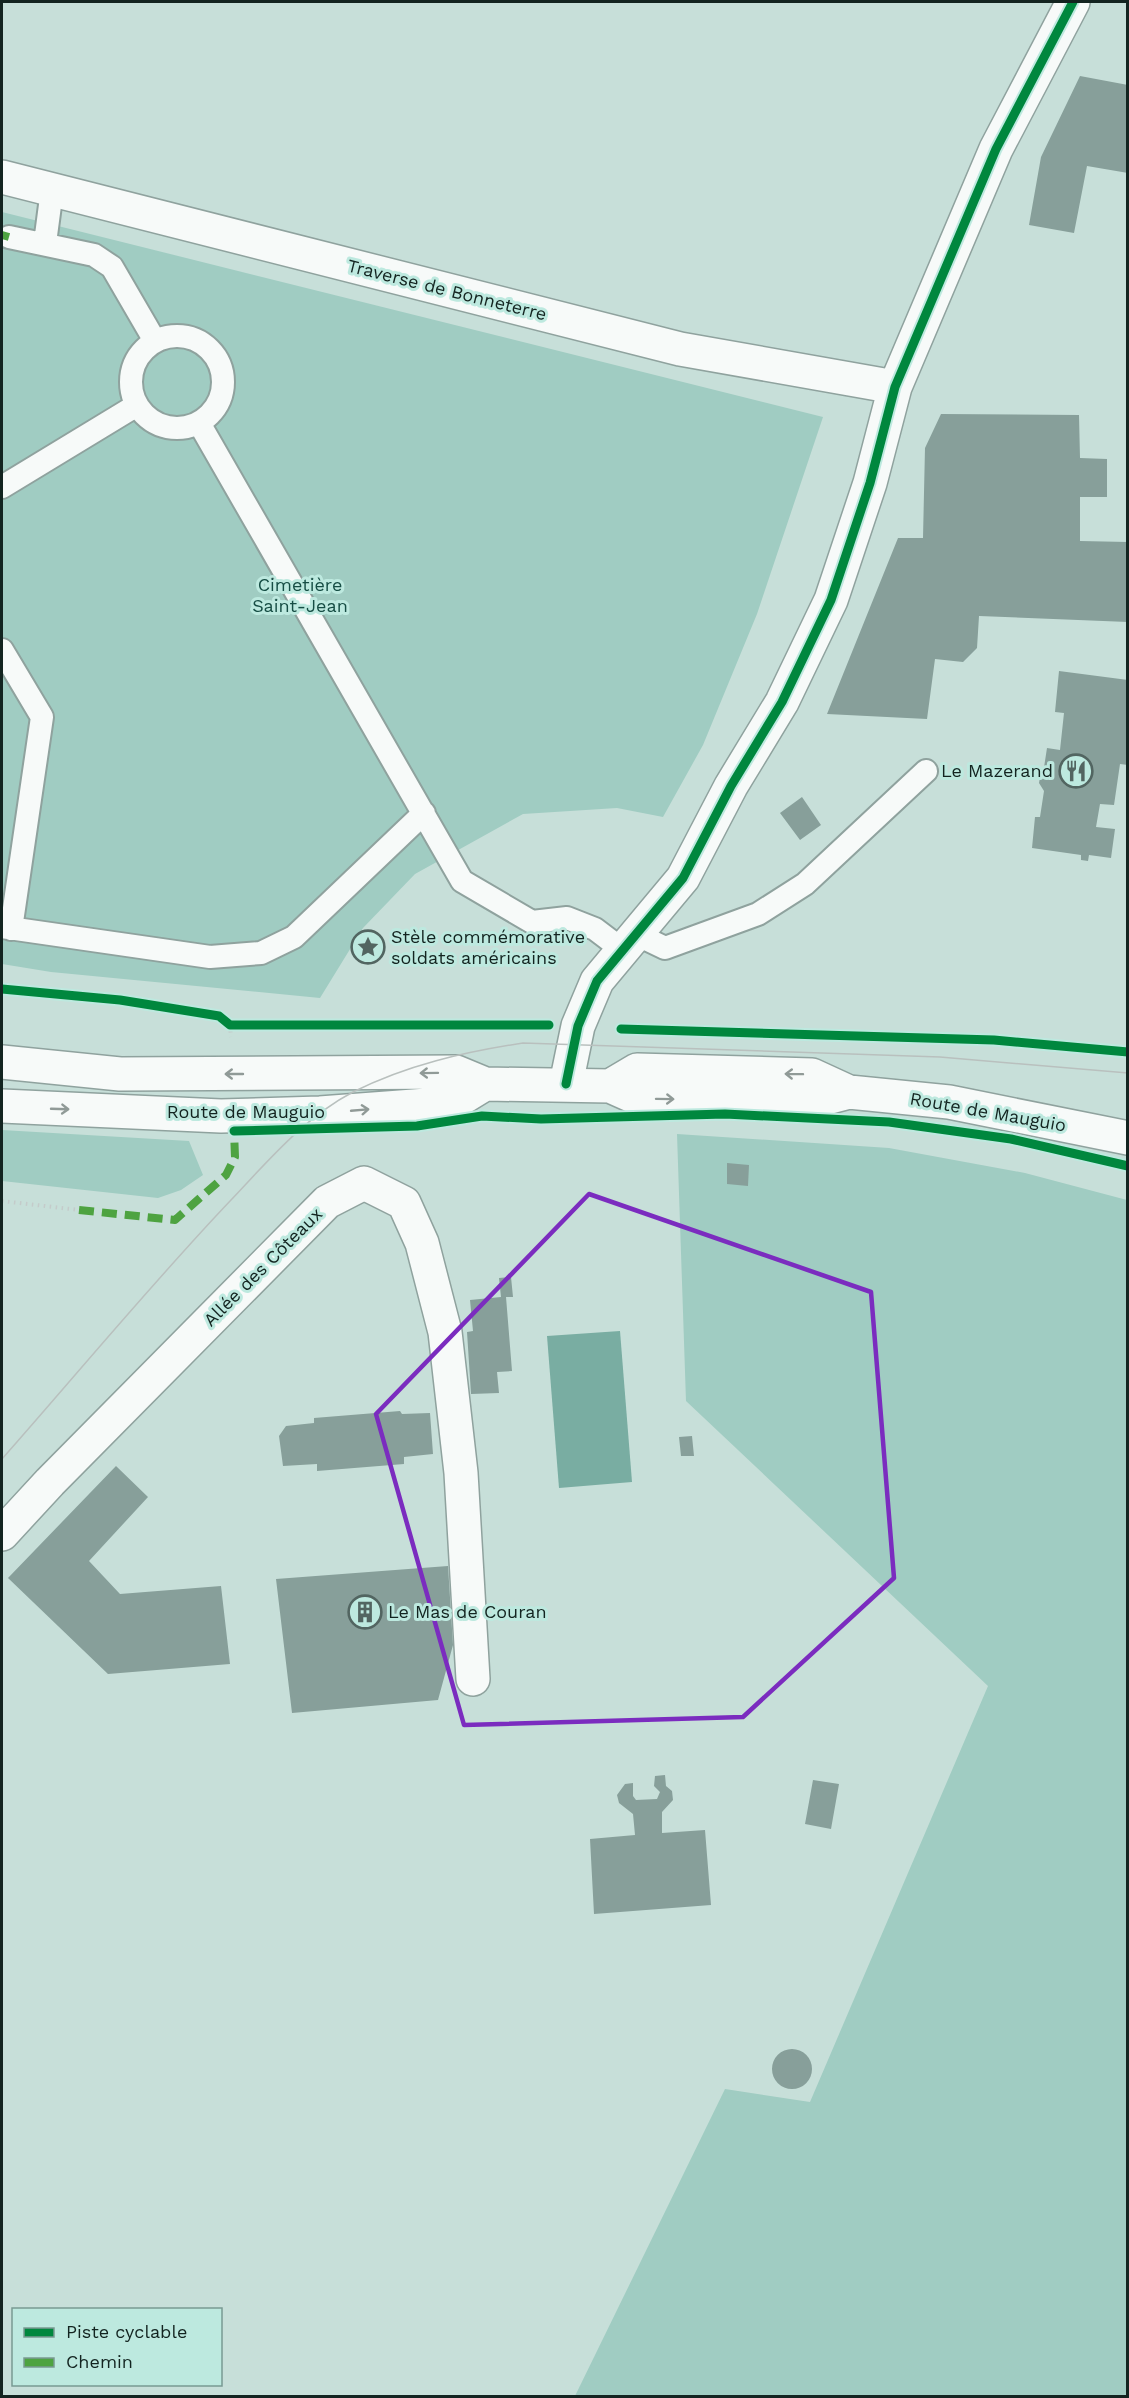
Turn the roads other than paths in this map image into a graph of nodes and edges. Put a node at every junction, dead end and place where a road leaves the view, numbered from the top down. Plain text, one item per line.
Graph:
1 (1073, 2) edge
2 (2, 177) edge
3 (52, 190) junction
4 (9, 237) dead end
5 (45, 243) junction
6 (155, 342) junction
7 (895, 387) junction
8 (137, 405) junction
9 (199, 423) junction
10 (2, 487) edge
11 (2, 650) edge
12 (926, 771) dead end
13 (424, 813) junction
14 (6, 928) edge
15 (631, 943) junction
16 (2, 1062) edge
17 (485, 1084) junction
18 (555, 1084) junction
19 (2, 1106) edge
20 (1128, 1138) edge
21 (2, 1534) edge
22 (473, 1679) dead end

1 - 7 street
2 - 3 street, Traverse de Bonneterre
3 - 5 lane
3 - 7 street, Traverse de Bonneterre
4 - 5 lane
5 - 6 lane
6 - 8 lane
6 - 9 lane
7 - 15 street
8 - 9 lane
8 - 10 lane
9 - 13 lane
11 - 14 lane
12 - 15 lane
13 - 14 lane
13 - 15 lane
15 - 18 street
17 -> 16 street, Route de Mauguio
17 - 18 street, Route de Mauguio
19 -> 17 street, Route de Mauguio
18 - 20 street, Route de Mauguio
21 - 22 street, Allée des Côteaux

